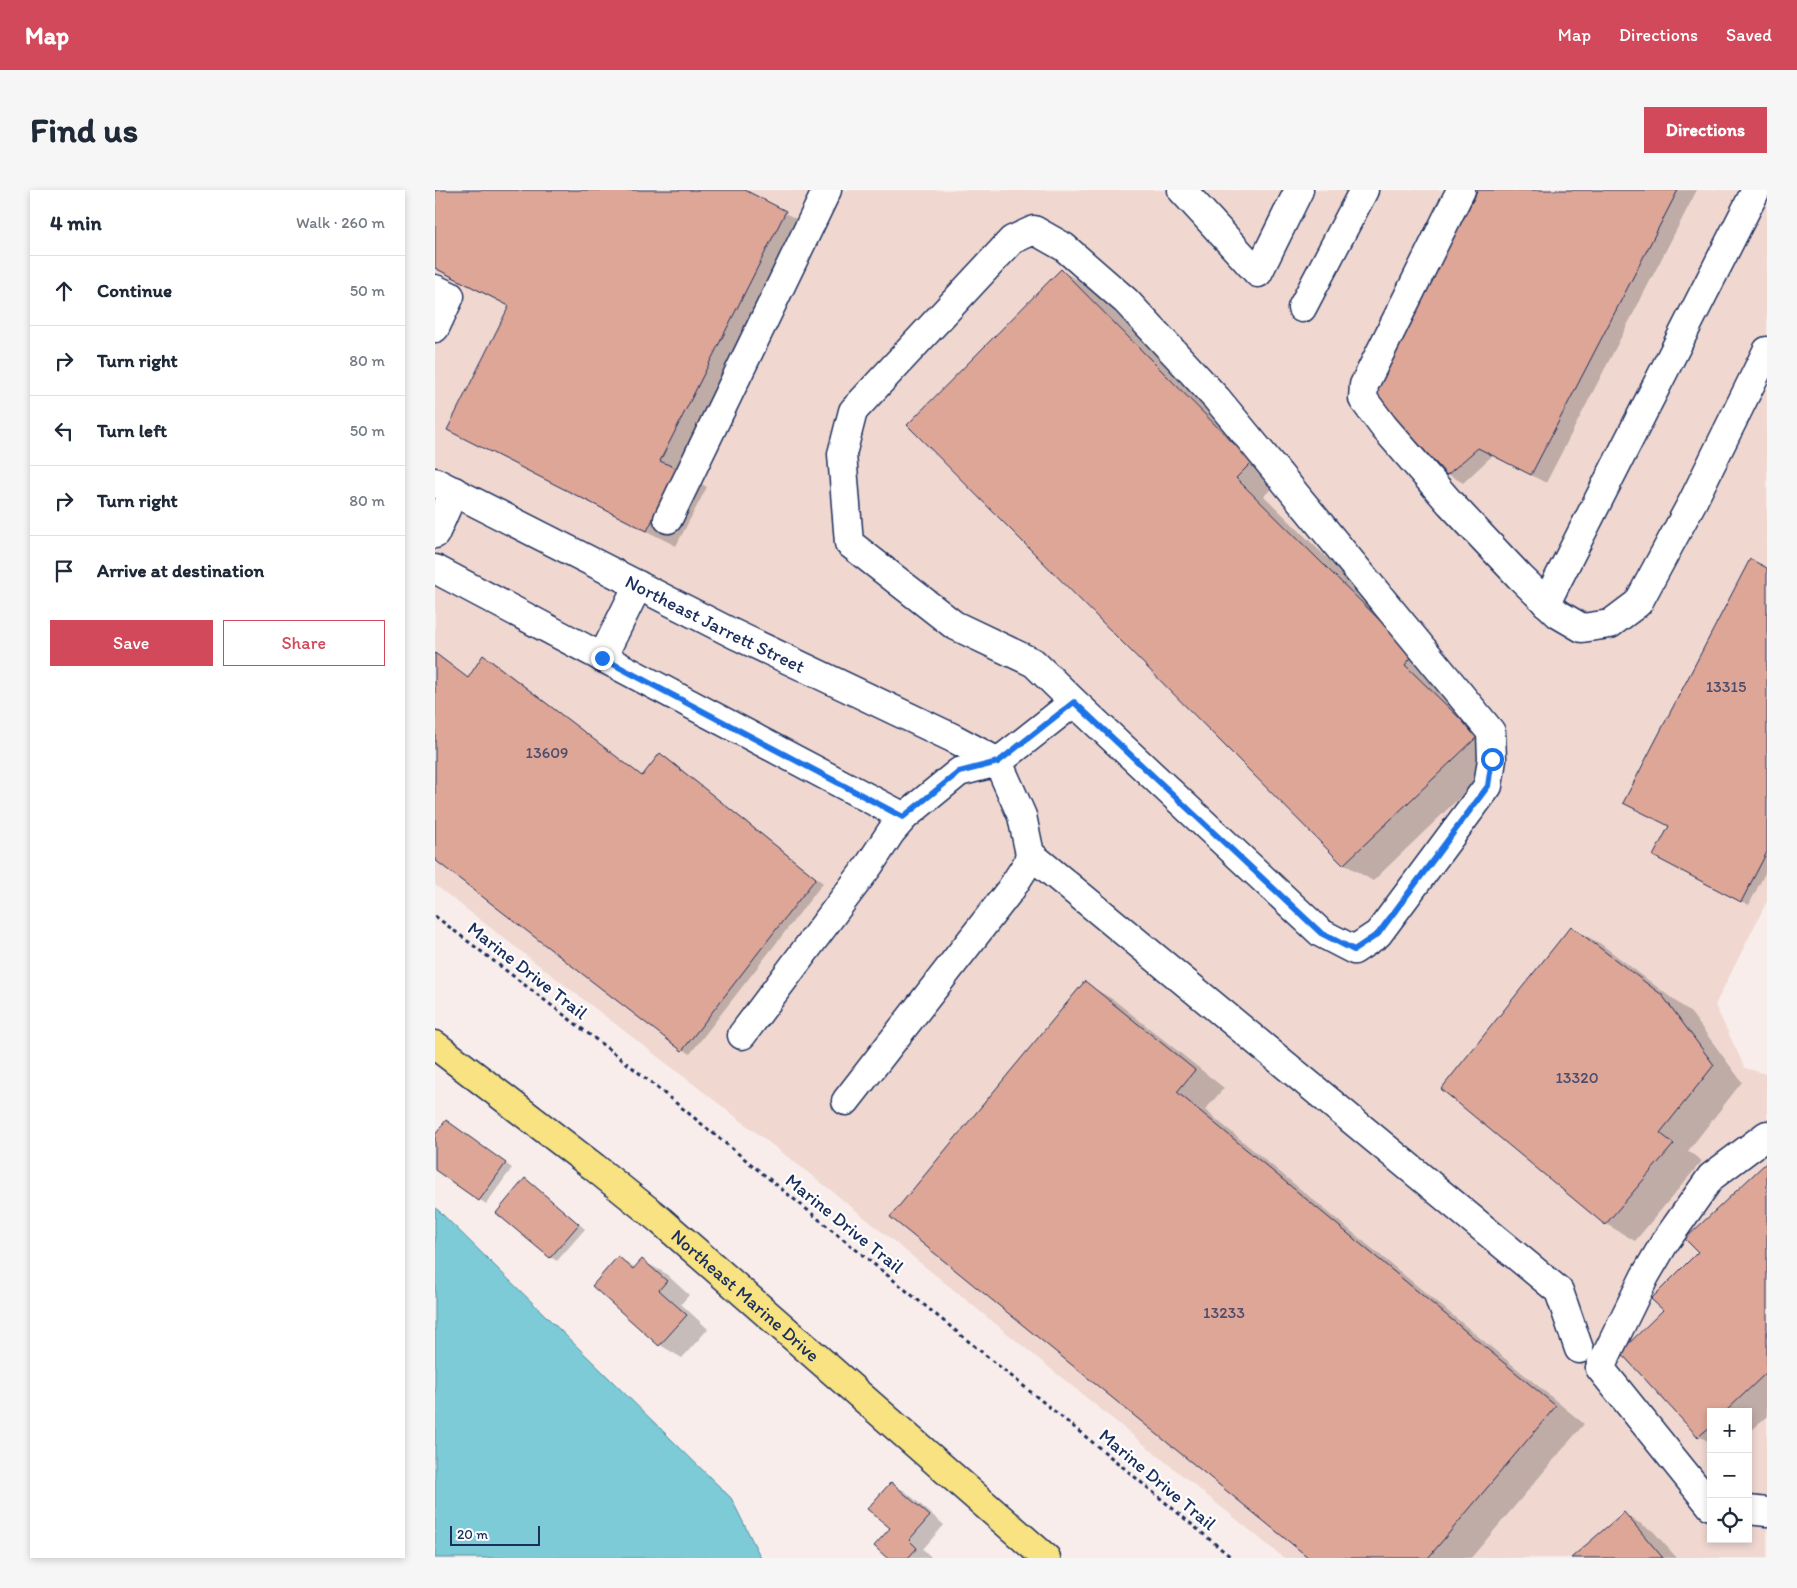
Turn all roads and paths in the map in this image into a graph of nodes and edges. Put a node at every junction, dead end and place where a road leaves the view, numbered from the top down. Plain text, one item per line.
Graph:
1 (827, 190) edge
2 (1182, 190) edge
3 (1299, 190) edge
4 (1461, 190) edge
5 (1756, 190) edge
6 (1354, 193) edge
7 (435, 289) edge
8 (1302, 308) dead end
9 (435, 328) edge
10 (1767, 352) edge
11 (444, 486) edge
12 (668, 520) dead end
13 (435, 534) edge
14 (435, 569) edge
15 (638, 585) junction
16 (1546, 603) junction
17 (602, 658) junction
18 (1074, 702) junction
19 (998, 762) junction
20 (903, 817) junction
21 (1030, 854) junction
22 (435, 916) edge
23 (742, 1035) dead end
24 (435, 1045) edge
25 (846, 1101) dead end
26 (1767, 1135) edge
27 (1579, 1349) dead end
28 (1707, 1501) edge
29 (1752, 1510) edge
30 (1767, 1512) edge
31 (1047, 1558) edge
32 (1232, 1558) edge

1 - 12 street
2 - 3 street
4 - 16 street
5 - 16 street
6 - 8 street
7 - 9 street
10 - 16 street
11 - 13 street
11 - 15 street, Northeast Jarrett Street
14 - 17 street
15 - 17 street
15 - 19 street, Northeast Jarrett Street
17 - 20 street
18 - 18 street
18 - 19 street
19 - 20 street
19 - 21 street
20 - 23 street
21 - 25 street
21 - 27 street
22 - 32 path, Marine Drive Trail
24 - 31 main road, Northeast Marine Drive
26 - 28 street
29 - 30 street

